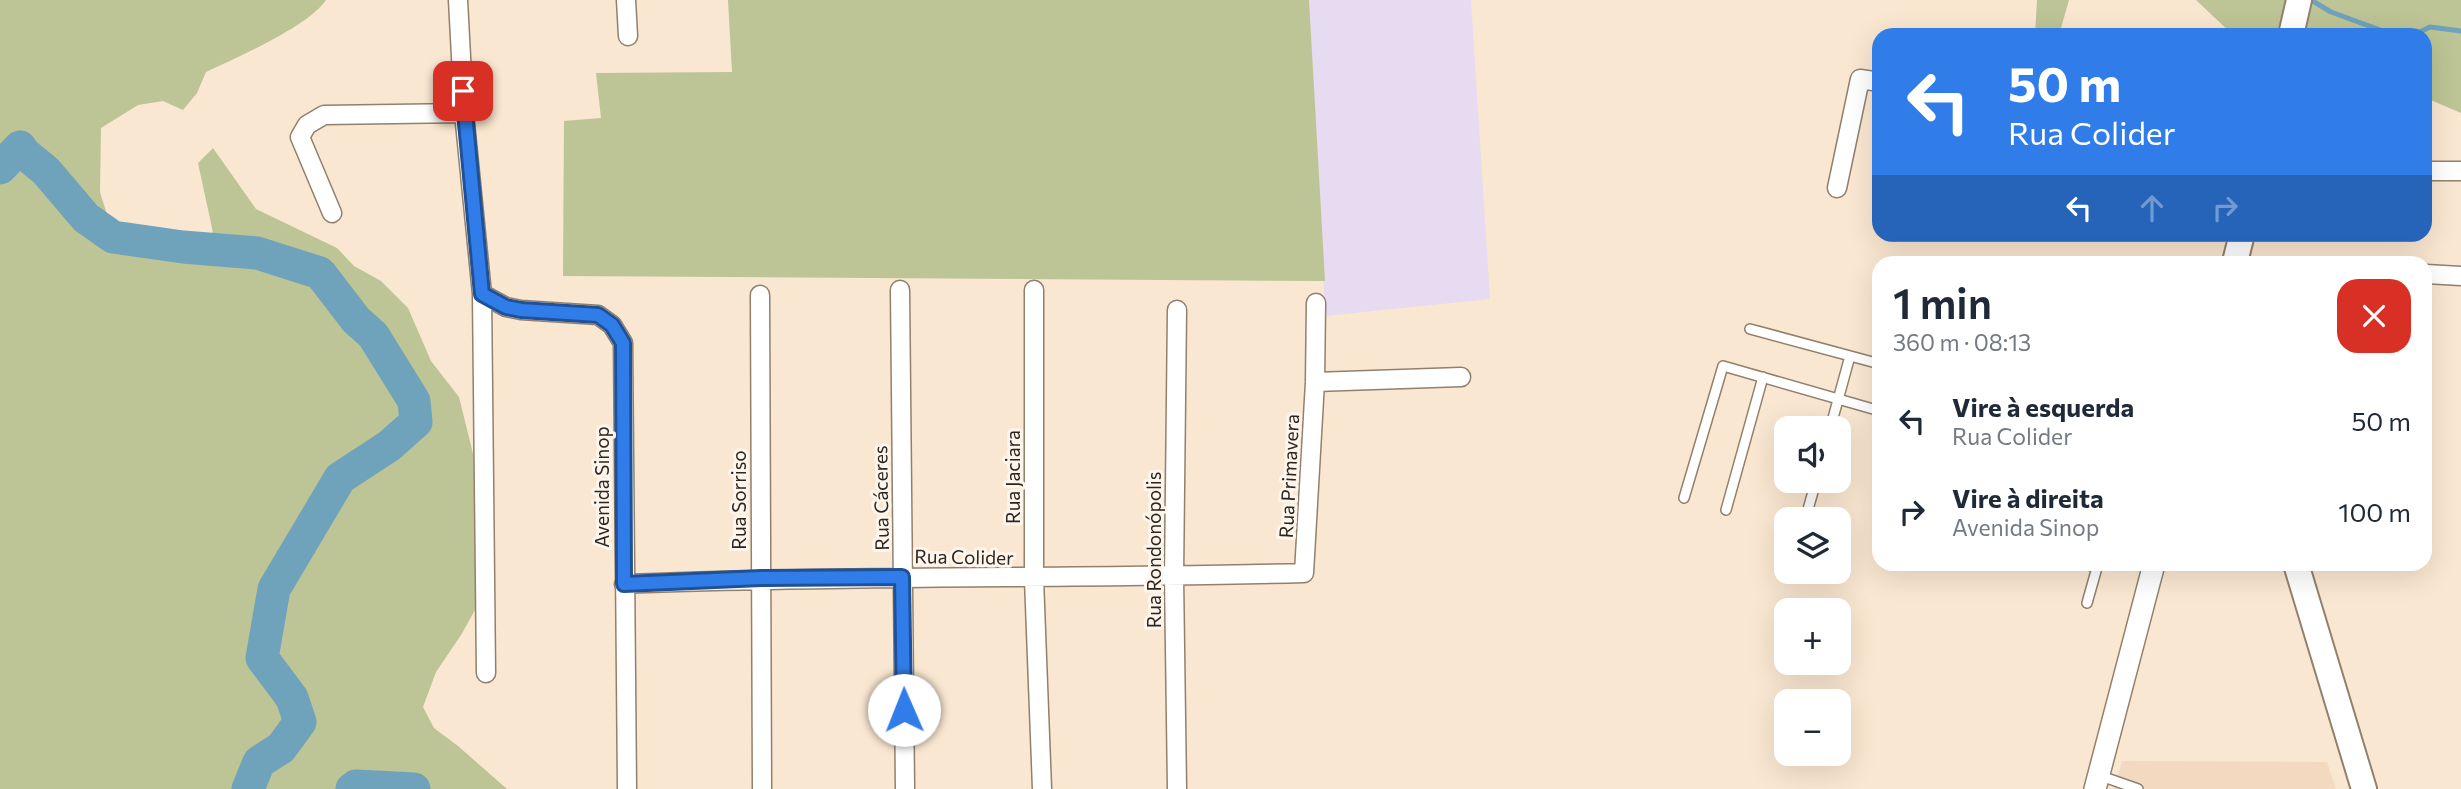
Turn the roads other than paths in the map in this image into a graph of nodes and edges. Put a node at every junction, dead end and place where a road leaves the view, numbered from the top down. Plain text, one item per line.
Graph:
1 (458, 0) edge
2 (626, 0) edge
3 (2298, 3) edge
4 (2293, 28) edge
5 (628, 36) dead end
6 (1872, 81) edge
7 (464, 113) junction
8 (2432, 171) edge
9 (2461, 171) edge
10 (1837, 188) dead end
11 (332, 213) dead end
12 (2432, 274) edge
13 (2461, 276) edge
14 (900, 290) dead end
15 (1034, 290) dead end
16 (482, 294) junction
17 (760, 295) dead end
18 (1317, 303) dead end
19 (1177, 310) dead end
20 (1750, 329) dead end
21 (1850, 356) junction
22 (1872, 363) edge
23 (1461, 377) dead end
24 (1763, 377) junction
25 (1315, 382) junction
26 (1838, 399) junction
27 (1872, 409) edge
28 (1833, 416) edge
29 (1684, 498) dead end
30 (1726, 510) dead end
31 (2095, 571) edge
32 (2152, 571) edge
33 (2298, 571) edge
34 (1304, 573) joint
35 (902, 577) junction
36 (1174, 577) junction
37 (761, 578) junction
38 (1034, 579) junction
39 (624, 584) junction
40 (2087, 603) dead end
41 (486, 673) dead end
42 (2096, 782) edge
43 (627, 789) edge
44 (762, 789) edge
45 (905, 789) edge
46 (1042, 789) edge
47 (1177, 789) edge
48 (2138, 789) edge
49 (2364, 789) edge

1 - 7 street
2 - 5 street
3 - 4 main road
6 - 10 street
7 - 11 street
7 - 16 street
8 - 9 street
12 - 13 street
14 - 35 street, Rua Cáceres
15 - 38 street, Rua Jaciara
16 - 39 street, Avenida Sinop
16 - 41 street
17 - 37 street, Rua Sorriso
18 - 25 street, Rua Primavera
19 - 36 street, Rua Rondonópolis
20 - 21 lane
21 - 22 lane
21 - 26 lane
23 - 25 street
24 - 26 lane
24 - 29 lane
24 - 30 lane
25 - 34 street, Rua Primavera
26 - 27 lane
26 - 28 lane
31 - 40 lane
32 - 42 street
33 - 49 main road
34 - 36 street, Rua Colider
35 - 37 street, Rua Colider
35 - 38 street, Rua Colider
35 - 45 street, Rua Cáceres
36 - 38 street, Rua Colider
36 - 47 street, Rua Rondonópolis
37 - 39 street, Rua Colider
37 - 44 street, Rua Sorriso
38 - 46 street, Rua Jaciara
39 - 43 street, Avenida Sinop
42 - 48 lane

